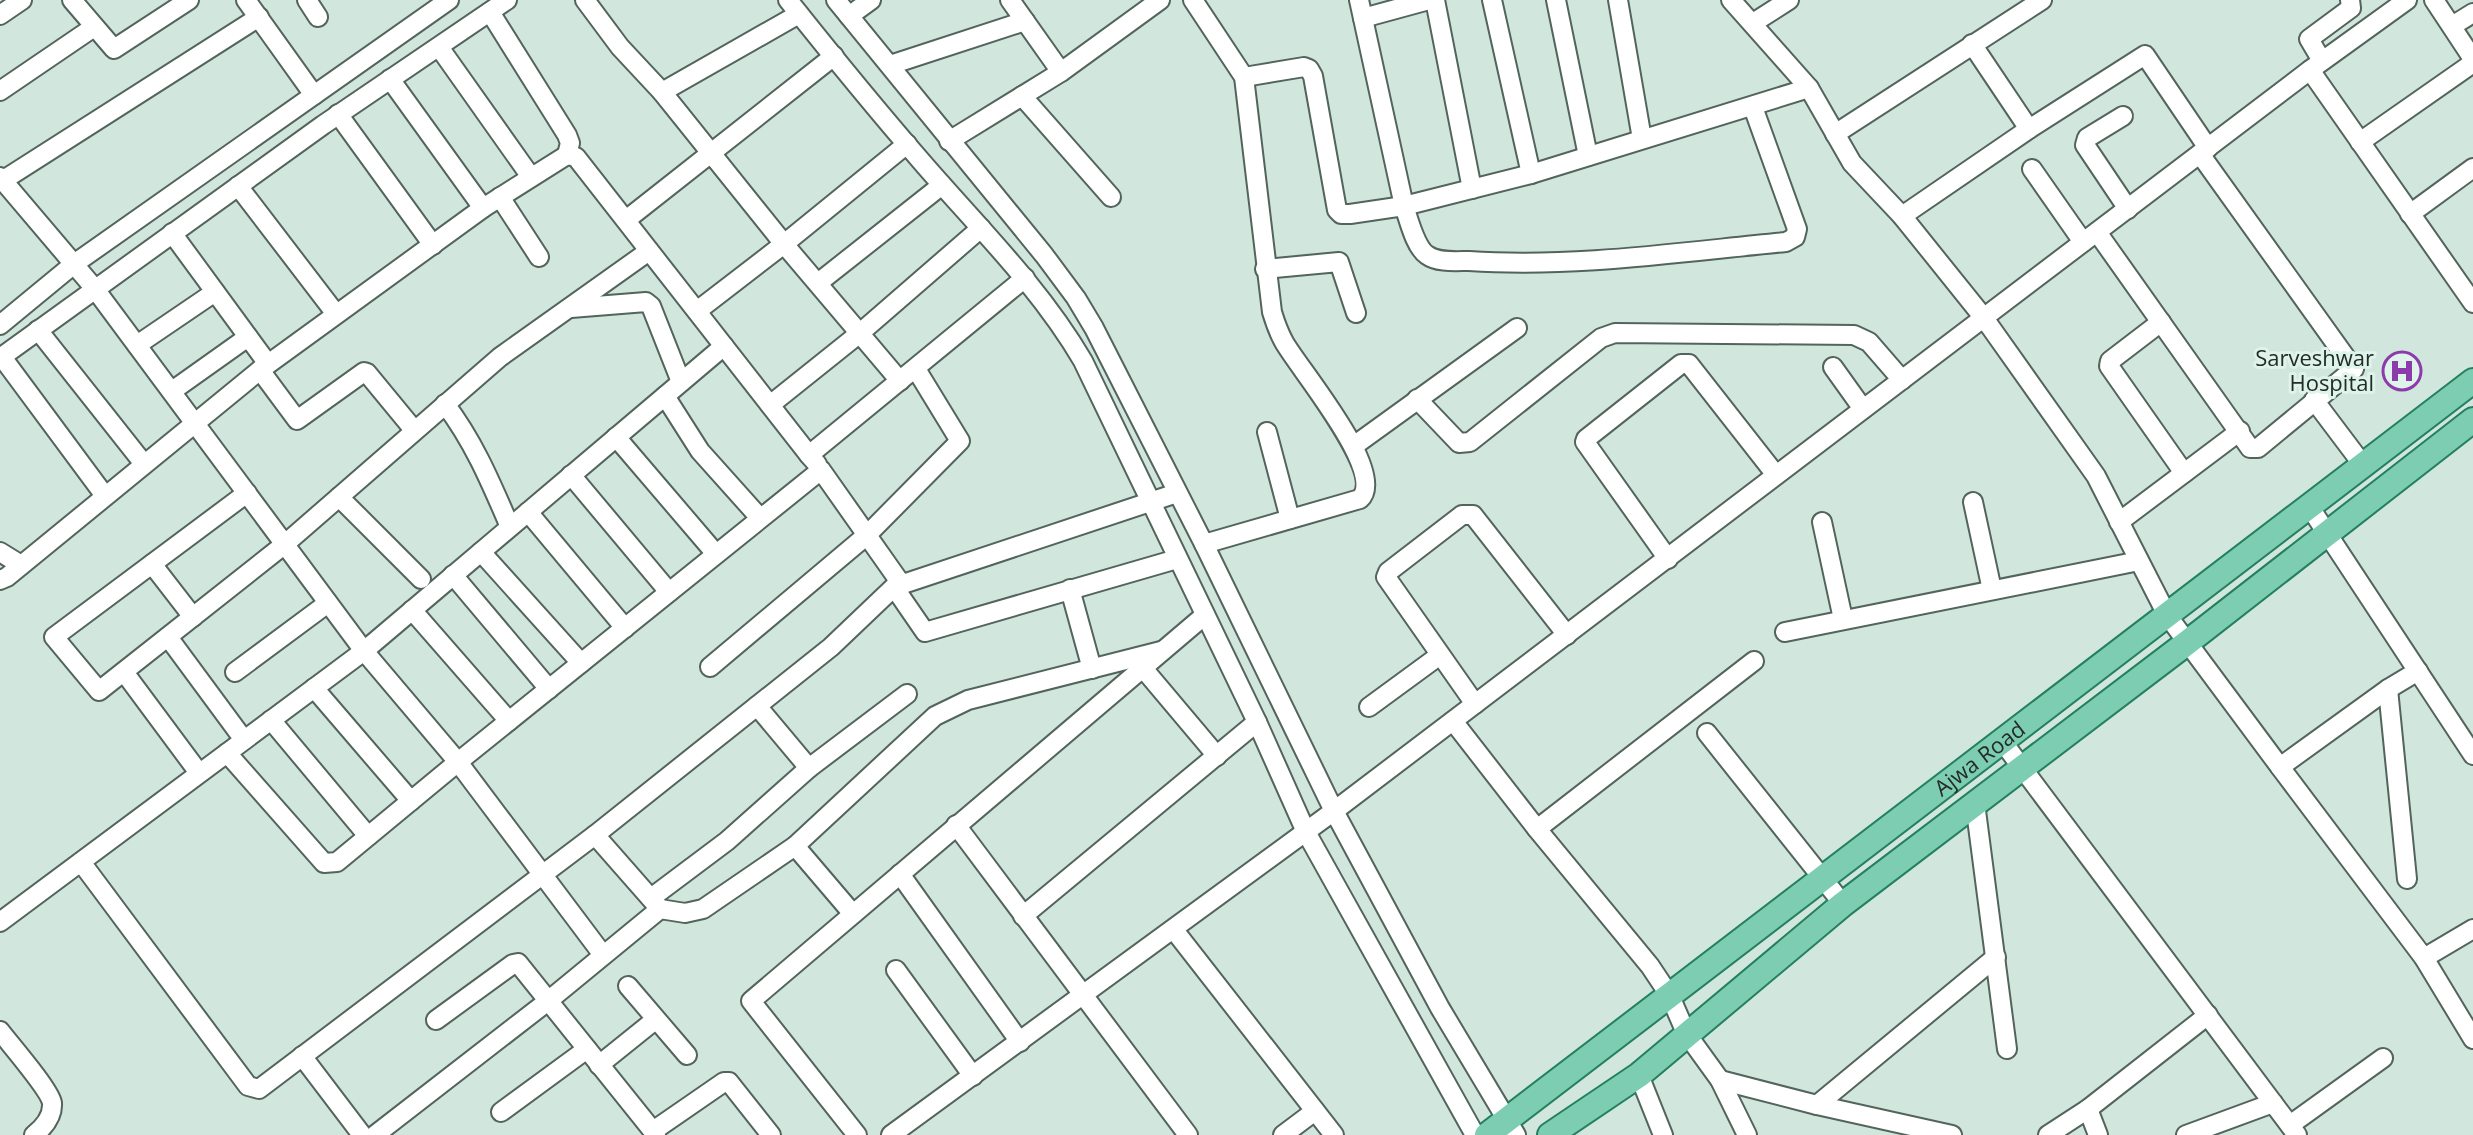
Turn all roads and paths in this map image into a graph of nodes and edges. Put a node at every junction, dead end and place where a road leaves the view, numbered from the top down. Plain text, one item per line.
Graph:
1 (22, 0) edge
2 (72, 0) edge
3 (189, 0) edge
4 (246, 0) edge
5 (307, 0) edge
6 (449, 0) edge
7 (507, 0) edge
8 (585, 0) edge
9 (836, 0) edge
10 (871, 0) edge
11 (1010, 0) edge
12 (1160, 0) edge
13 (1193, 0) edge
14 (1432, 0) edge
15 (1492, 0) edge
16 (1556, 0) edge
17 (1618, 0) edge
18 (1731, 0) edge
19 (1789, 0) edge
20 (2042, 0) edge
21 (2350, 0) edge
22 (2407, 0) edge
23 (2434, 0) edge
24 (794, 7) edge
25 (1361, 9) edge
26 (490, 12) junction
27 (2473, 13) edge
28 (0, 15) edge
29 (849, 16) junction
30 (259, 17) junction
31 (318, 17) dead end
32 (1025, 21) junction
33 (1753, 23) junction
34 (2452, 26) junction
35 (94, 27) junction
36 (1972, 44) junction
37 (439, 47) junction
38 (834, 56) junction
39 (2473, 61) edge
40 (890, 65) junction
41 (2316, 66) junction
42 (1061, 72) junction
43 (1244, 77) junction
44 (390, 79) junction
45 (1809, 88) junction
46 (0, 91) edge
47 (662, 92) junction
48 (314, 95) junction
49 (1022, 96) junction
50 (1753, 107) junction
51 (338, 114) junction
52 (2123, 116) dead end
53 (2029, 129) junction
54 (1835, 134) junction
55 (1642, 139) junction
56 (949, 141) junction
57 (2360, 142) junction
58 (907, 144) junction
59 (2204, 151) junction
60 (711, 153) junction
61 (567, 155) junction
62 (1588, 156) junction
63 (2473, 168) edge
64 (2032, 169) dead end
65 (1531, 174) junction
66 (531, 177) junction
67 (1, 179) edge
68 (942, 185) junction
69 (238, 186) junction
70 (1472, 189) junction
71 (500, 197) junction
72 (1111, 197) dead end
73 (1404, 206) junction
74 (483, 208) junction
75 (2128, 209) junction
76 (2410, 214) junction
77 (1902, 216) junction
78 (626, 220) junction
79 (981, 228) junction
80 (172, 233) junction
81 (2090, 237) junction
82 (784, 244) junction
83 (433, 245) junction
84 (649, 251) junction
85 (539, 257) dead end
86 (74, 264) junction
87 (1265, 269) junction
88 (1025, 278) junction
89 (818, 283) junction
90 (95, 289) junction
91 (215, 292) junction
92 (2473, 303) edge
93 (568, 308) junction
94 (697, 311) junction
95 (1356, 313) dead end
96 (336, 314) junction
97 (1984, 318) junction
98 (2161, 322) junction
99 (0, 325) edge
100 (1517, 328) dead end
101 (38, 330) junction
102 (860, 333) junction
103 (248, 337) junction
104 (137, 345) junction
105 (724, 346) junction
106 (1, 358) edge
107 (264, 367) junction
108 (1833, 367) dead end
109 (916, 369) junction
110 (1902, 380) junction
111 (900, 381) junction
112 (2473, 381) edge
113 (681, 382) junction
114 (172, 391) junction
115 (665, 396) junction
116 (1417, 399) junction
117 (2314, 400) junction
118 (445, 404) junction
119 (770, 405) junction
120 (1863, 409) junction
121 (2473, 420) edge
122 (195, 421) junction
123 (414, 430) junction
124 (2240, 431) junction
125 (1267, 432) dead end
126 (616, 437) junction
127 (1355, 445) junction
128 (809, 455) junction
129 (144, 464) junction
130 (2363, 465) junction
131 (821, 470) junction
132 (2184, 473) junction
133 (571, 475) junction
134 (1776, 475) junction
135 (247, 493) junction
136 (1177, 493) junction
137 (105, 496) junction
138 (339, 497) junction
139 (1149, 502) junction
140 (1973, 502) dead end
141 (2309, 506) junction
142 (528, 512) junction
143 (760, 518) junction
144 (1290, 519) junction
145 (1822, 522) dead end
146 (2119, 522) junction
147 (510, 527) junction
148 (2328, 533) junction
149 (867, 535) junction
150 (285, 544) junction
151 (1204, 544) junction
152 (0, 552) edge
153 (481, 552) junction
154 (716, 554) junction
155 (1177, 559) junction
156 (1668, 559) junction
157 (2139, 561) junction
158 (152, 564) junction
159 (21, 565) junction
160 (453, 575) junction
161 (421, 579) dead end
162 (0, 580) edge
163 (898, 586) junction
164 (1070, 589) junction
165 (1992, 590) junction
166 (669, 592) junction
167 (328, 603) junction
168 (412, 610) junction
169 (1205, 615) junction
170 (2167, 615) junction
171 (193, 617) junction
172 (1843, 619) junction
173 (625, 628) junction
174 (1785, 632) dead end
175 (1567, 635) junction
176 (168, 637) junction
177 (2188, 642) junction
178 (364, 651) junction
179 (1161, 651) junction
180 (1440, 655) junction
181 (1754, 661) dead end
182 (581, 663) junction
183 (710, 667) dead end
184 (1142, 667) junction
185 (1092, 669) junction
186 (2418, 671) junction
187 (124, 672) junction
188 (235, 672) dead end
189 (314, 688) junction
190 (549, 689) junction
191 (2388, 689) junction
192 (907, 694) dead end
193 (1475, 704) junction
194 (757, 706) junction
195 (1369, 707) dead end
196 (271, 720) junction
197 (509, 721) junction
198 (1453, 721) junction
199 (1257, 722) junction
200 (1707, 733) dead end
201 (244, 740) junction
202 (2002, 741) junction
203 (227, 753) junction
204 (2473, 755) edge
205 (1217, 756) junction
206 (458, 762) junction
207 (2022, 767) junction
208 (2280, 767) junction
209 (809, 768) junction
210 (199, 773) junction
211 (411, 801) junction
212 (1975, 803) junction
213 (1334, 811) junction
214 (956, 825) junction
215 (1537, 829) junction
216 (1306, 832) junction
217 (595, 835) junction
218 (368, 836) junction
219 (795, 846) junction
220 (81, 862) junction
221 (543, 874) junction
222 (900, 874) junction
223 (1821, 878) junction
224 (2407, 879) dead end
225 (655, 903) junction
226 (1843, 904) junction
227 (853, 914) junction
228 (1023, 916) junction
229 (0, 922) edge
230 (2473, 929) edge
231 (1174, 930) junction
232 (603, 955) junction
233 (1996, 957) junction
234 (2424, 958) junction
235 (896, 970) dead end
236 (628, 986) dead end
237 (1084, 995) junction
238 (1670, 996) junction
239 (548, 1001) junction
240 (2208, 1015) junction
241 (436, 1020) dead end
242 (655, 1020) junction
243 (0, 1031) edge
244 (1686, 1033) junction
245 (2473, 1039) edge
246 (1020, 1042) junction
247 (587, 1049) junction
248 (2007, 1049) dead end
249 (687, 1055) dead end
250 (302, 1056) junction
251 (2383, 1058) dead end
252 (599, 1065) junction
253 (1639, 1075) junction
254 (973, 1076) junction
255 (1720, 1080) junction
256 (2273, 1103) junction
257 (1817, 1105) junction
258 (2088, 1109) junction
259 (1315, 1111) junction
260 (501, 1112) dead end
261 (1902, 1129) edge
262 (1503, 1130) edge
263 (2294, 1130) edge
264 (655, 1133) edge
265 (34, 1135) edge
266 (362, 1135) edge
267 (375, 1135) edge
268 (771, 1135) edge
269 (857, 1135) edge
270 (891, 1135) edge
271 (1188, 1135) edge
272 (1283, 1135) edge
273 (1334, 1135) edge
274 (1475, 1135) edge
275 (1550, 1135) edge
276 (1663, 1135) edge
277 (1747, 1135) edge
278 (1952, 1135) edge
279 (2048, 1135) edge
280 (2098, 1135) edge
281 (2186, 1135) edge

1 - 28 street
2 - 35 street
3 - 35 street
4 - 30 street
5 - 31 street
6 - 48 street
7 - 26 street
8 - 47 street
9 - 29 street
10 - 29 street
11 - 32 street
12 - 42 street
13 - 43 street
14 - 25 street
14 - 70 street
15 - 65 street
16 - 62 street
17 - 55 street
18 - 33 street
19 - 33 street
20 - 36 street
21 - 41 street
22 - 41 street
23 - 34 street
24 - 38 street
24 - 47 street
25 - 73 street
26 - 37 street
26 - 61 street
27 - 34 street
29 - 40 street
30 - 48 street
30 - 67 street
32 - 40 street
32 - 42 street
33 - 45 street
34 - 39 street
35 - 46 street
36 - 53 street
36 - 54 street
37 - 44 street
37 - 66 street
38 - 58 street
38 - 60 street
39 - 57 street
40 - 56 street
41 - 57 street
41 - 59 street
42 - 49 street
43 - 73 street
43 - 87 street
44 - 51 street
44 - 74 street
45 - 50 street
45 - 54 street
47 - 60 street
48 - 86 street
49 - 56 street
49 - 72 street
50 - 55 street
50 - 73 street
51 - 69 street
51 - 83 street
52 - 75 street
53 - 59 street
53 - 77 street
54 - 77 street
55 - 62 street
56 - 136 street
57 - 76 street
58 - 68 street
58 - 82 street
59 - 75 street
59 - 117 street
60 - 78 street
60 - 82 street
61 - 66 street
61 - 78 street
62 - 65 street
63 - 76 street
64 - 81 street
65 - 70 street
66 - 71 street
67 - 86 street
68 - 79 street
68 - 89 street
69 - 80 street
69 - 96 street
70 - 73 street
71 - 74 street
71 - 85 street
74 - 83 street
75 - 81 street
76 - 92 street
77 - 97 street
78 - 84 street
79 - 88 street
79 - 102 street
80 - 90 street
80 - 91 street
81 - 97 street
81 - 98 street
82 - 89 street
82 - 94 street
83 - 96 street
84 - 93 street
84 - 94 street
86 - 90 street
86 - 99 street
87 - 95 street
87 - 127 street
88 - 109 street
88 - 139 street
89 - 102 street
90 - 101 street
90 - 104 street
91 - 103 street
91 - 104 street
93 - 113 street
93 - 118 street
94 - 105 street
96 - 107 street
97 - 110 street
97 - 146 street
98 - 124 street
98 - 132 street
100 - 116 street
101 - 106 street
101 - 129 street
102 - 111 street
102 - 119 street
103 - 107 street
103 - 114 street
104 - 114 street
105 - 113 street
105 - 119 street
106 - 137 street
107 - 122 street
107 - 123 street
108 - 120 street
109 - 111 street
109 - 149 street
110 - 116 street
110 - 120 street
111 - 128 street
112 - 130 main road, Ajwa Road
113 - 115 street
114 - 122 street
115 - 126 street
115 - 143 street
116 - 127 street
117 - 124 street
117 - 130 street
118 - 123 street
118 - 147 street
119 - 128 street
120 - 134 street
121 - 148 main road, Ajwa Road
122 - 129 street
122 - 135 street
123 - 138 street
124 - 132 street
125 - 144 street
126 - 133 street
126 - 154 street
127 - 144 street
128 - 131 street
129 - 137 street
130 - 141 main road, Ajwa Road
131 - 143 street
131 - 149 street
132 - 146 street
133 - 142 street
133 - 166 street
134 - 156 street
134 - 156 street
135 - 150 street
135 - 158 street
136 - 139 street
136 - 151 street
137 - 159 street
138 - 150 street
138 - 161 street
139 - 155 street
139 - 163 street
140 - 165 street
141 - 148 street
141 - 170 main road, Ajwa Road
142 - 147 street
142 - 173 street
143 - 154 street
144 - 151 street
145 - 172 street
146 - 157 street
147 - 153 street
148 - 177 main road, Ajwa Road
148 - 186 street
149 - 163 street
149 - 183 street
150 - 167 street
150 - 171 street
151 - 213 street
152 - 159 street
153 - 160 street
153 - 182 street
154 - 166 street
155 - 164 street
155 - 169 street
156 - 175 street
157 - 165 street
157 - 170 street
158 - 171 street
158 - 187 street
159 - 162 street
160 - 168 street
160 - 190 street
163 - 164 street
163 - 194 street
164 - 185 street
165 - 172 street
166 - 173 street
167 - 178 street
167 - 188 street
168 - 178 street
168 - 197 street
169 - 179 street
169 - 199 street
170 - 177 street
170 - 202 main road, Ajwa Road
171 - 176 street
172 - 174 street
173 - 182 street
175 - 180 street
175 - 193 street
176 - 187 street
176 - 201 street
177 - 207 main road, Ajwa Road
177 - 208 street
178 - 189 street
178 - 206 street
179 - 184 street
179 - 185 street
180 - 193 street
180 - 195 street
181 - 215 street
182 - 190 street
184 - 205 street
184 - 214 street
185 - 219 street
186 - 191 street
186 - 204 street
187 - 210 street
189 - 196 street
189 - 211 street
190 - 197 street
191 - 208 street
191 - 224 street
192 - 209 street
193 - 198 street
194 - 209 street
194 - 217 street
196 - 201 street
196 - 218 street
197 - 206 street
198 - 213 street
198 - 215 street
199 - 205 street
199 - 216 street
200 - 223 street
201 - 203 street
202 - 207 street
202 - 223 main road, Ajwa Road
203 - 210 street
203 - 218 street
205 - 228 street
206 - 211 street
206 - 221 street
207 - 212 main road, Ajwa Road
207 - 240 street
208 - 234 street
209 - 225 street
210 - 220 street
211 - 218 street
212 - 226 main road, Ajwa Road
212 - 233 street
213 - 216 street
213 - 262 street
214 - 222 street
214 - 228 street
215 - 238 street
216 - 231 street
216 - 274 street
217 - 221 street
217 - 225 street
219 - 225 street
219 - 227 street
220 - 229 street
220 - 250 street
221 - 232 street
221 - 250 street
222 - 227 street
222 - 246 street
223 - 226 street
223 - 238 main road, Ajwa Road
225 - 232 street
226 - 244 main road, Ajwa Road
227 - 269 street
228 - 237 street
230 - 234 street
231 - 237 street
231 - 259 street
232 - 239 street
233 - 248 street
233 - 257 street
234 - 245 street
235 - 254 street
236 - 242 street
237 - 246 street
237 - 271 street
238 - 244 street
238 - 262 main road, Ajwa Road
239 - 241 street
239 - 247 street
239 - 267 street
240 - 256 street
240 - 258 street
242 - 249 street
242 - 252 street
243 - 265 street
244 - 253 main road, Ajwa Road
244 - 255 street
246 - 254 street
247 - 252 street
247 - 260 street
250 - 266 street
251 - 263 street
252 - 264 street
253 - 275 main road, Ajwa Road
253 - 276 street
254 - 270 street
255 - 257 street
255 - 277 street
256 - 263 street
256 - 281 street
257 - 261 street
258 - 279 street
258 - 280 street
259 - 272 street
259 - 273 street
261 - 278 street
264 - 268 street

